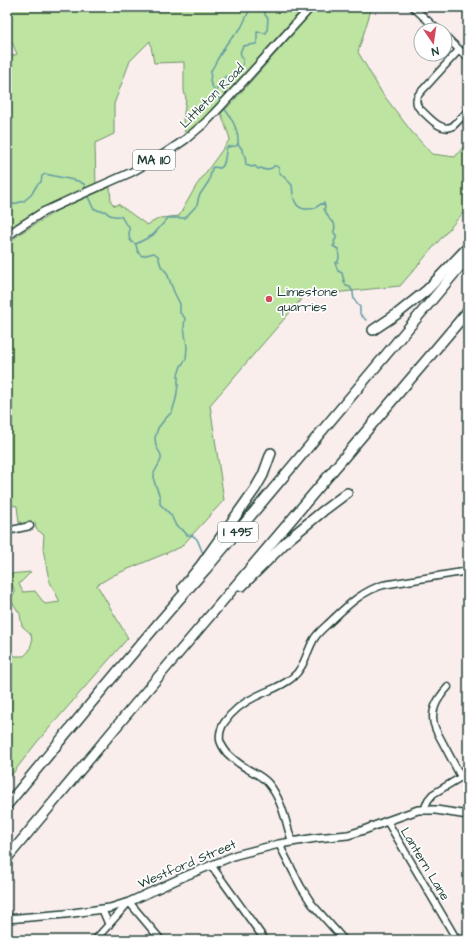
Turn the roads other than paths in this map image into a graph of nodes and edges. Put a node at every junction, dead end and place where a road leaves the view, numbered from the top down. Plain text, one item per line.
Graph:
1 (311, 7) edge
2 (413, 7) edge
3 (429, 22) edge
4 (453, 44) edge
5 (459, 50) junction
6 (468, 58) edge
7 (468, 110) edge
8 (7, 237) edge
9 (468, 247) edge
10 (468, 258) edge
11 (468, 311) edge
12 (373, 330) dead end
13 (271, 453) dead end
14 (347, 493) dead end
15 (30, 526) dead end
16 (7, 531) edge
17 (468, 571) edge
18 (208, 618) junction
19 (144, 640) junction
20 (448, 687) dead end
21 (468, 773) edge
22 (462, 777) junction
23 (7, 805) edge
24 (424, 810) junction
25 (468, 815) edge
26 (387, 821) junction
27 (292, 842) junction
28 (279, 844) junction
29 (7, 858) edge
30 (211, 865) junction
31 (129, 902) junction
32 (102, 909) junction
33 (7, 919) edge
34 (109, 925) junction
35 (96, 940) edge
36 (161, 940) edge
37 (265, 940) edge
38 (344, 940) edge
39 (457, 940) edge

1 - 8 main road, Littleton Road / MA 110
2 - 3 street
4 - 5 street
5 - 6 street
5 - 7 street
9 - 12 highway
10 - 19 highway, I 495
11 - 18 highway, I 495
13 - 19 highway
14 - 18 highway
15 - 16 street
17 - 27 street
18 - 29 highway, I 495
19 - 23 highway, I 495
20 - 22 street
21 - 22 street
22 - 24 street
24 - 25 main road, Westford Street
24 - 26 main road, Westford Street
26 - 27 main road, Westford Street
26 - 39 street, Lantern Lane
27 - 28 main road, Westford Street
28 - 30 main road, Westford Street
28 - 38 street
30 - 31 main road, Westford Street
30 - 37 street
31 - 32 main road, Westford Street
31 - 34 street
31 - 36 street
32 - 33 main road, Westford Street
32 - 34 street
34 - 35 street

